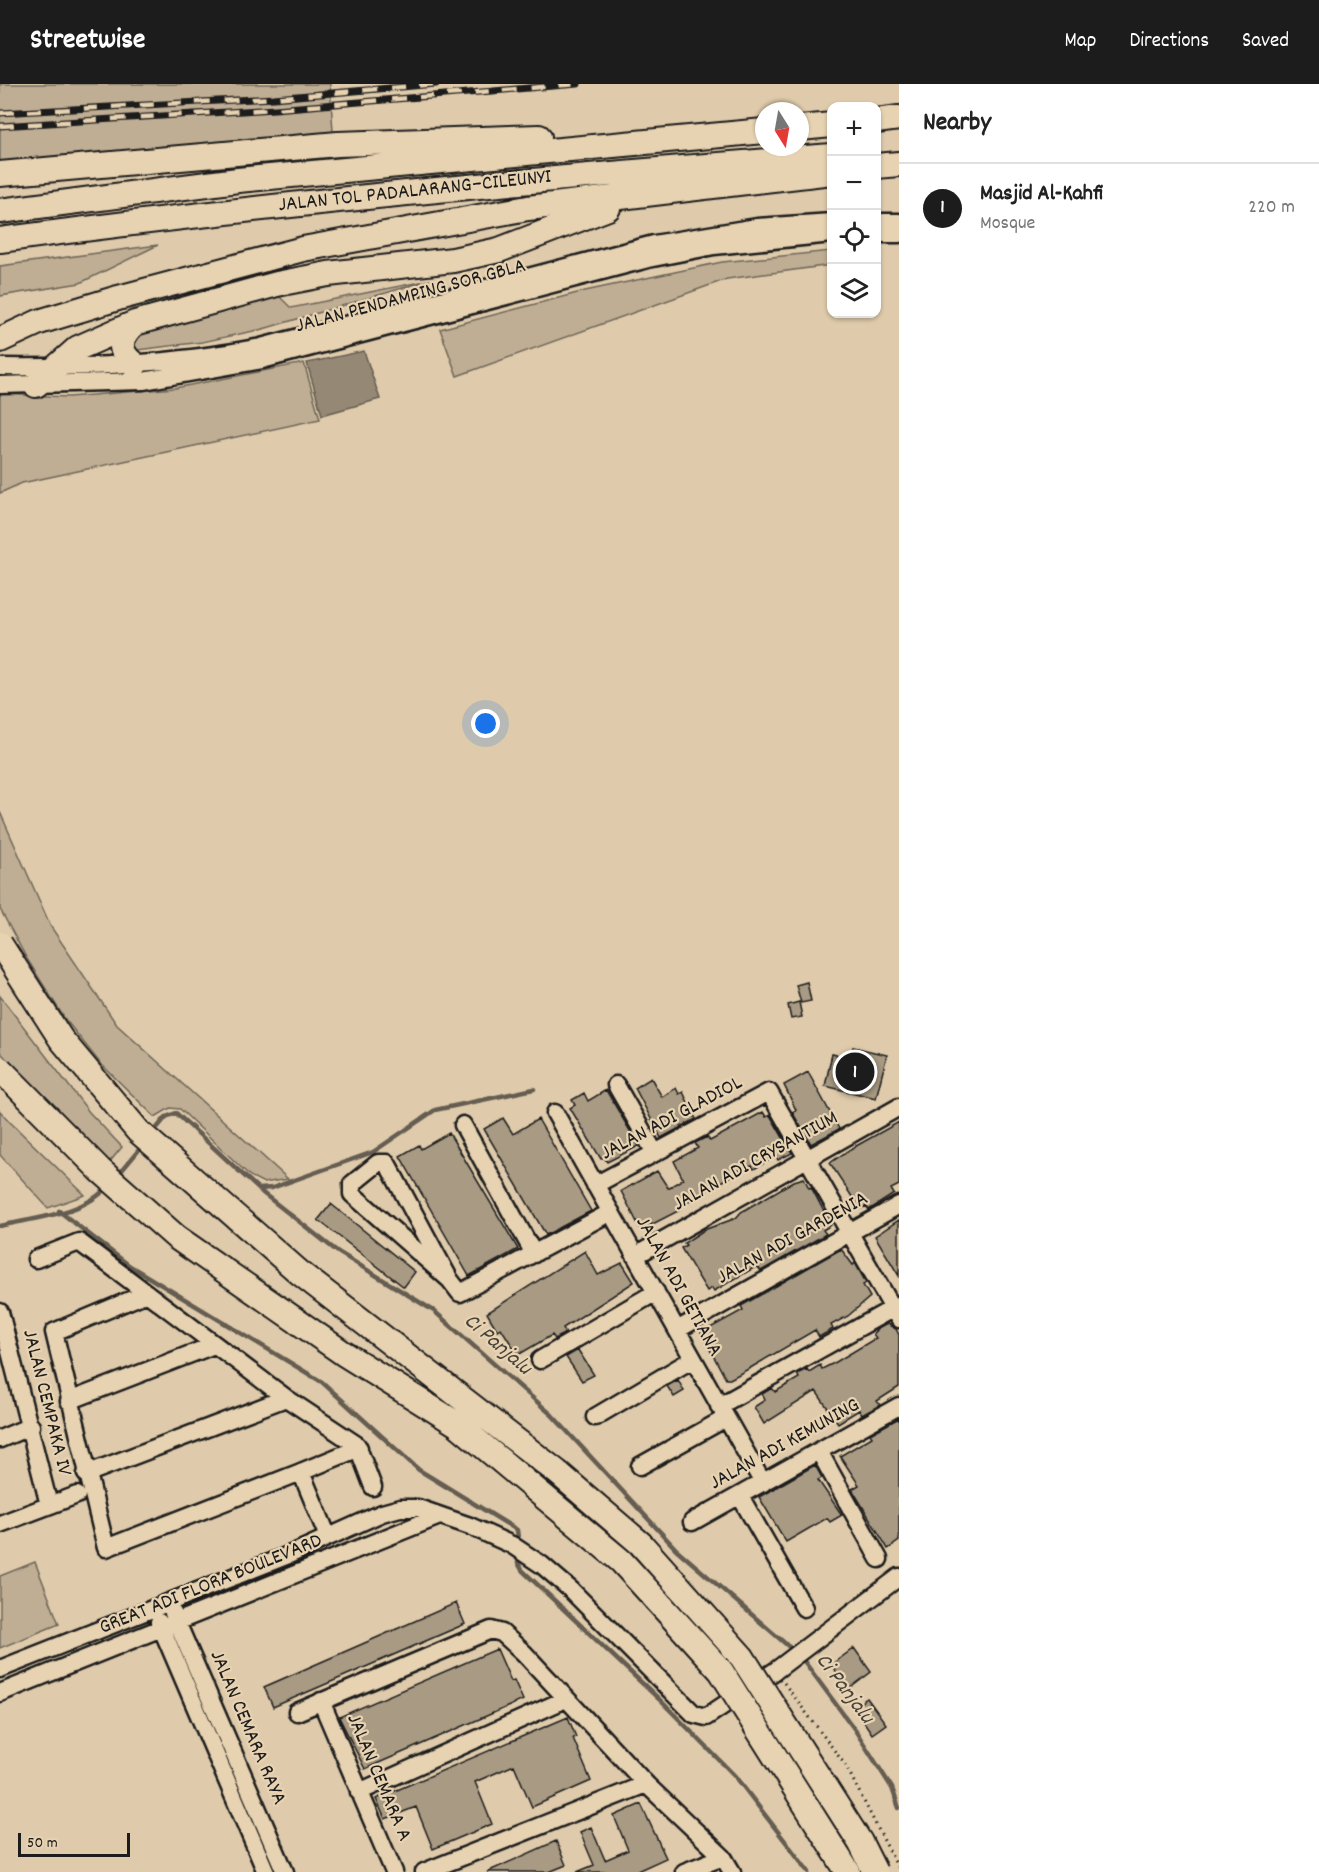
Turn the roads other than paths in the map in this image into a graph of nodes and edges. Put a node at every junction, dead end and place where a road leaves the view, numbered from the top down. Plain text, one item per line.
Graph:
1 (899, 118) edge
2 (881, 120) edge
3 (827, 125) edge
4 (809, 127) edge
5 (755, 130) edge
6 (755, 131) edge
7 (899, 151) edge
8 (881, 152) edge
9 (827, 156) edge
10 (899, 164) edge
11 (881, 166) edge
12 (827, 172) edge
13 (4, 173) edge
14 (668, 191) junction
15 (0, 211) edge
16 (827, 222) edge
17 (881, 222) edge
18 (899, 222) edge
19 (827, 234) edge
20 (881, 234) edge
21 (899, 234) edge
22 (0, 240) edge
23 (618, 259) junction
24 (135, 324) junction
25 (0, 340) edge
26 (135, 365) junction
27 (0, 367) edge
28 (45, 376) junction
29 (0, 385) edge
30 (0, 944) edge
31 (0, 1069) edge
32 (616, 1085) dead end
33 (899, 1107) edge
34 (555, 1113) dead end
35 (463, 1125) dead end
36 (655, 1153) junction
37 (808, 1160) junction
38 (596, 1185) junction
39 (899, 1205) edge
40 (610, 1212) junction
41 (850, 1233) junction
42 (534, 1254) junction
43 (635, 1256) junction
44 (36, 1259) dead end
45 (450, 1280) junction
46 (656, 1292) junction
47 (147, 1293) junction
48 (897, 1310) edge
49 (0, 1312) edge
50 (677, 1330) junction
51 (214, 1345) junction
52 (6, 1359) edge
53 (540, 1359) dead end
54 (693, 1359) junction
55 (286, 1398) junction
56 (69, 1401) junction
57 (898, 1409) edge
58 (723, 1412) junction
59 (595, 1417) dead end
60 (30, 1426) junction
61 (0, 1439) edge
62 (360, 1448) junction
63 (820, 1453) junction
64 (640, 1466) dead end
65 (301, 1472) junction
66 (86, 1474) junction
67 (763, 1483) junction
68 (373, 1487) dead end
69 (77, 1495) dead end
70 (740, 1496) junction
71 (49, 1505) junction
72 (437, 1517) junction
73 (692, 1522) dead end
74 (0, 1524) edge
75 (328, 1537) junction
76 (879, 1559) dead end
77 (899, 1576) edge
78 (168, 1601) junction
79 (152, 1608) junction
80 (804, 1608) dead end
81 (170, 1626) junction
82 (0, 1670) edge
83 (0, 1693) edge
84 (566, 1699) junction
85 (321, 1701) junction
86 (297, 1712) dead end
87 (646, 1784) junction
88 (360, 1792) junction
89 (723, 1857) junction
90 (266, 1872) edge
91 (285, 1872) edge
92 (394, 1872) edge
93 (424, 1872) edge
94 (684, 1872) edge
95 (732, 1872) edge
96 (848, 1872) edge
97 (875, 1872) edge

1 - 2 highway
3 - 4 highway
5 - 13 highway
6 - 15 highway, JALAN TOL PADALARANG–CILEUNYI
7 - 8 highway
9 - 22 highway, JALAN TOL PADALARANG–CILEUNYI
10 - 11 highway
12 - 14 highway
14 - 24 highway
14 - 25 highway
16 - 23 street, JALAN PENDAMPING SOR GBLA
17 - 18 street
19 - 23 street, JALAN PENDAMPING SOR GBLA
20 - 21 street
23 - 26 street, JALAN PENDAMPING SOR GBLA
23 - 28 street, JALAN PENDAMPING SOR GBLA
24 - 26 highway
24 - 28 highway
26 - 28 street, JALAN PENDAMPING SOR GBLA
27 - 28 street, JALAN PENDAMPING SOR GBLA
28 - 29 street, JALAN PENDAMPING SOR GBLA
30 - 97 highway, bridge
31 - 96 highway, bridge
32 - 36 street
33 - 37 street, JALAN ADI CRYSANTIUM
34 - 38 street, JALAN ADI GETIANA
35 - 42 street
36 - 37 street, JALAN ADI GLADIOL
36 - 38 street, JALAN ADI GLADIOL
37 - 41 street
37 - 43 street, JALAN ADI CRYSANTIUM
38 - 40 street, JALAN ADI GETIANA
39 - 41 street, JALAN ADI GARDENIA
40 - 42 street
40 - 43 street, JALAN ADI GETIANA
41 - 48 street
41 - 50 street, JALAN ADI GARDENIA
42 - 45 street
43 - 46 street, JALAN ADI GETIANA
44 - 47 street
45 - 45 street
46 - 50 street, JALAN ADI GETIANA
46 - 53 street
47 - 51 street
47 - 56 street
48 - 58 street
49 - 52 street, JALAN CEMPAKA IV
50 - 54 street, JALAN ADI GETIANA
51 - 55 street
51 - 56 street
52 - 60 street, JALAN CEMPAKA IV
54 - 58 street, JALAN ADI GETIANA
54 - 59 street
55 - 62 street
55 - 66 street
56 - 66 street
57 - 63 street, JALAN ADI KEMUNING
58 - 64 street
58 - 67 street, JALAN ADI GETIANA
60 - 61 street
60 - 71 street, JALAN CEMPAKA IV
62 - 65 street
62 - 68 street
63 - 67 street, JALAN ADI KEMUNING
63 - 76 street
65 - 66 street
65 - 75 street
67 - 70 street, JALAN ADI KEMUNING
69 - 71 street
70 - 73 street, JALAN ADI KEMUNING
70 - 80 street
71 - 74 street
72 - 75 street, GREAT ADI FLORA BOULEVARD
72 - 77 street, GREAT ADI FLORA BOULEVARD
72 - 81 street, GREAT ADI FLORA BOULEVARD
75 - 78 street, GREAT ADI FLORA BOULEVARD
78 - 79 street, GREAT ADI FLORA BOULEVARD
78 - 81 street, JALAN CEMARA RAYA
79 - 81 street, JALAN CEMARA RAYA
79 - 82 street, GREAT ADI FLORA BOULEVARD
81 - 83 street, GREAT ADI FLORA BOULEVARD
81 - 90 street, JALAN CEMARA RAYA
81 - 91 street, JALAN CEMARA RAYA
84 - 85 street
84 - 87 street
84 - 88 street
85 - 86 street
85 - 88 street, JALAN CEMARA A
87 - 89 street
87 - 93 street
88 - 92 street, JALAN CEMARA A
89 - 94 street
89 - 95 street

